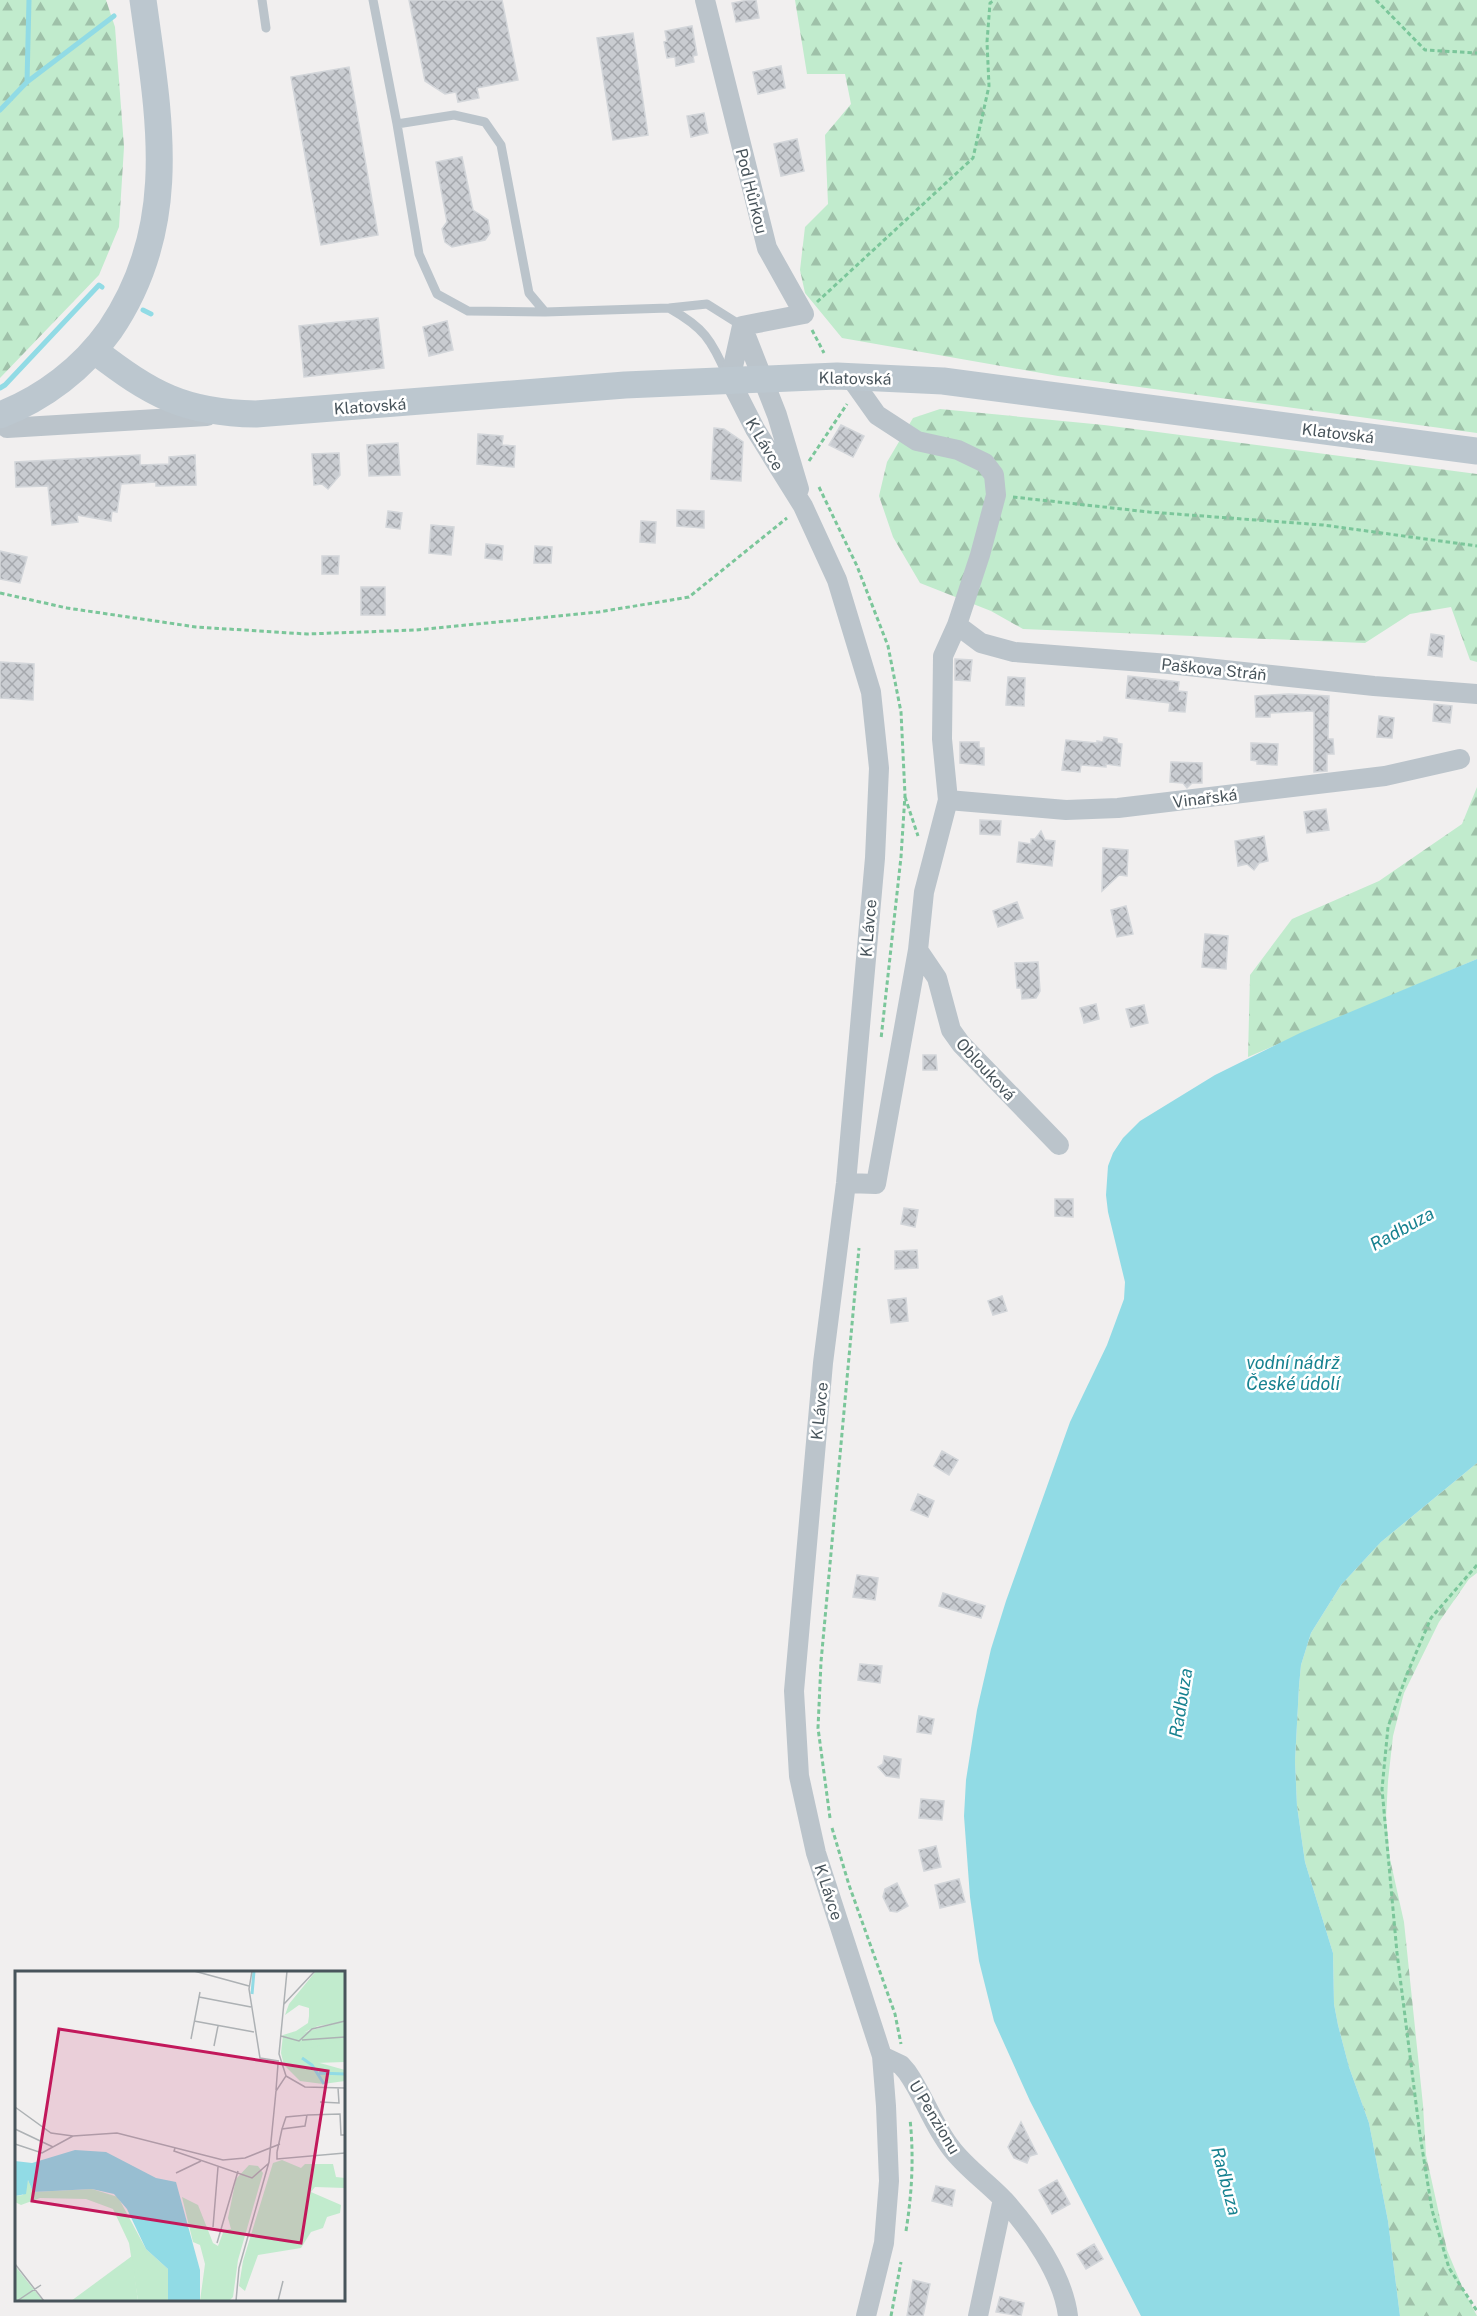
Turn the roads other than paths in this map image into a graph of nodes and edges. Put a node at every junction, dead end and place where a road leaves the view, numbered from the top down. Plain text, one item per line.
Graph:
1 (142, 0) edge
2 (262, 0) edge
3 (373, 0) edge
4 (705, 0) edge
5 (266, 28) dead end
6 (397, 124) junction
7 (669, 308) junction
8 (545, 312) junction
9 (742, 326) junction
10 (95, 351) junction
11 (762, 379) junction
12 (730, 380) junction
13 (848, 380) junction
14 (230, 414) junction
15 (4, 421) edge
16 (1477, 451) edge
17 (803, 506) junction
18 (957, 625) junction
19 (1477, 694) edge
20 (1460, 759) dead end
21 (948, 800) junction
22 (918, 950) junction
23 (1059, 1145) dead end
24 (846, 1183) junction
25 (882, 2056) junction
26 (1003, 2199) junction
27 (866, 2316) edge
28 (978, 2316) edge
29 (1068, 2316) edge

1 - 10 main road
2 - 5 lane
3 - 6 lane
4 - 9 street, Pod Hůrkou
6 - 8 lane
6 - 8 lane
7 - 8 lane
7 - 9 lane
7 - 12 lane
9 - 11 street
9 - 12 street
10 - 14 main road, Klatovská
10 - 15 main road, Klatovská
11 - 12 main road, Klatovská
11 - 13 main road, Klatovská
11 - 17 street, K Lávce
12 - 14 main road, Klatovská
12 - 17 street, K Lávce
13 - 16 main road, Klatovská
13 - 18 street
14 - 15 street, Klatovská
17 - 24 street, K Lávce
18 - 19 street, Paškova Stráň
18 - 21 street
20 - 21 street, Vinařská
21 - 22 street
22 - 23 street, Oblouková
22 - 24 street
24 - 25 street, K Lávce
25 - 26 street, U Penzionu
25 - 27 street, K Lávce
26 - 28 street
26 - 29 street, U Penzionu

